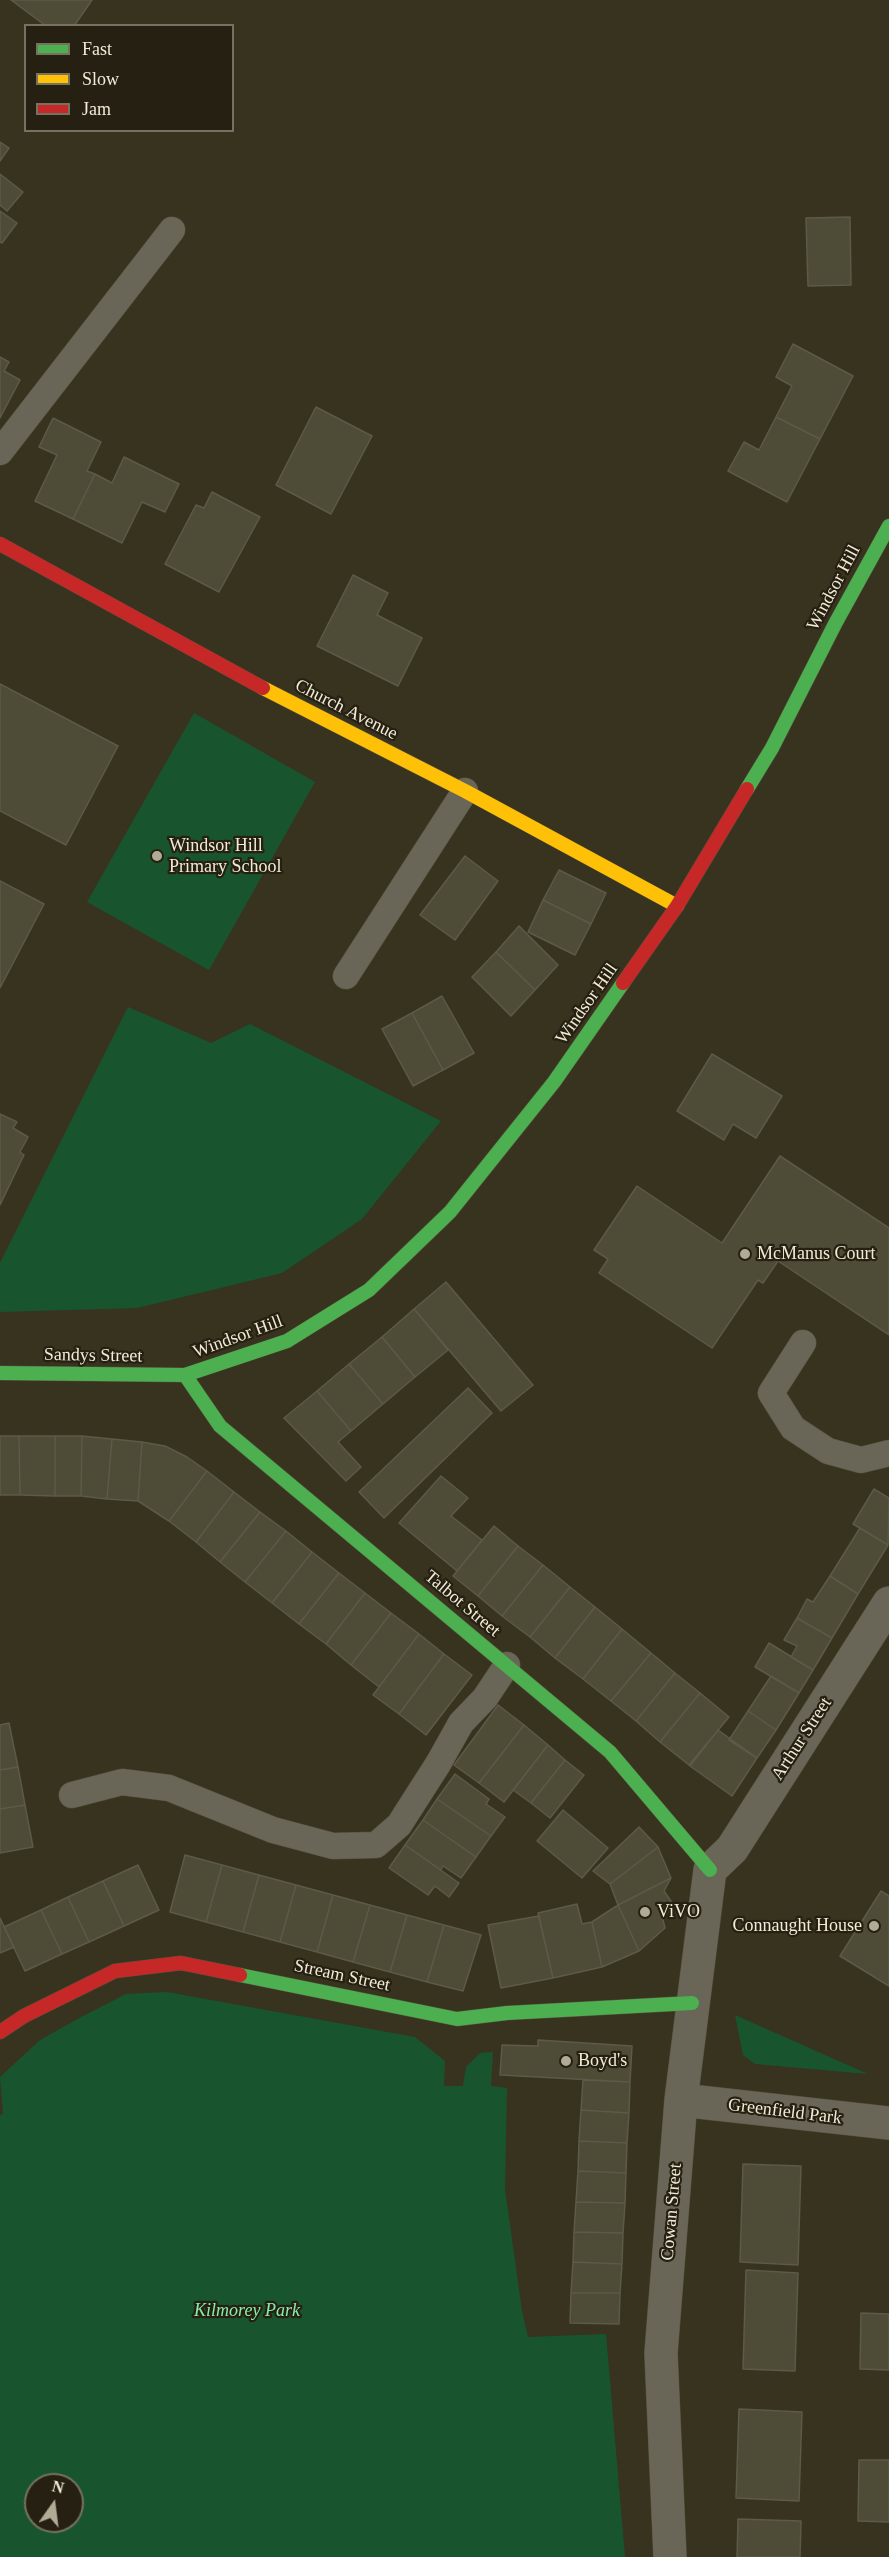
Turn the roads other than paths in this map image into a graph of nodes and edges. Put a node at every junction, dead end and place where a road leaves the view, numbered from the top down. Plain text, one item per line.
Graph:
1 (172, 230) dead end
2 (0, 452) edge
3 (889, 526) edge
4 (0, 544) edge
5 (465, 791) junction
6 (677, 906) junction
7 (346, 976) dead end
8 (803, 1343) dead end
9 (0, 1373) edge
10 (185, 1375) junction
11 (889, 1453) edge
12 (889, 1603) edge
13 (507, 1665) junction
14 (72, 1795) dead end
15 (710, 1869) junction
16 (692, 2002) junction
17 (0, 2032) edge
18 (681, 2100) junction
19 (889, 2123) edge
20 (670, 2557) edge

1 - 2 lane
3 - 6 street, Windsor Hill
4 - 5 street, Church Avenue
5 - 6 street, Church Avenue
5 - 7 lane
6 - 10 street, Windsor Hill
8 - 11 lane
9 - 10 street, Sandys Street
10 - 13 street, Talbot Street
12 - 15 street, Arthur Street
13 - 14 lane
13 - 15 street, Talbot Street
15 - 16 street, Cowan Street
16 - 17 street, Stream Street
16 - 18 street, Cowan Street
18 - 19 street, Greenfield Park
18 - 20 street, Cowan Street

